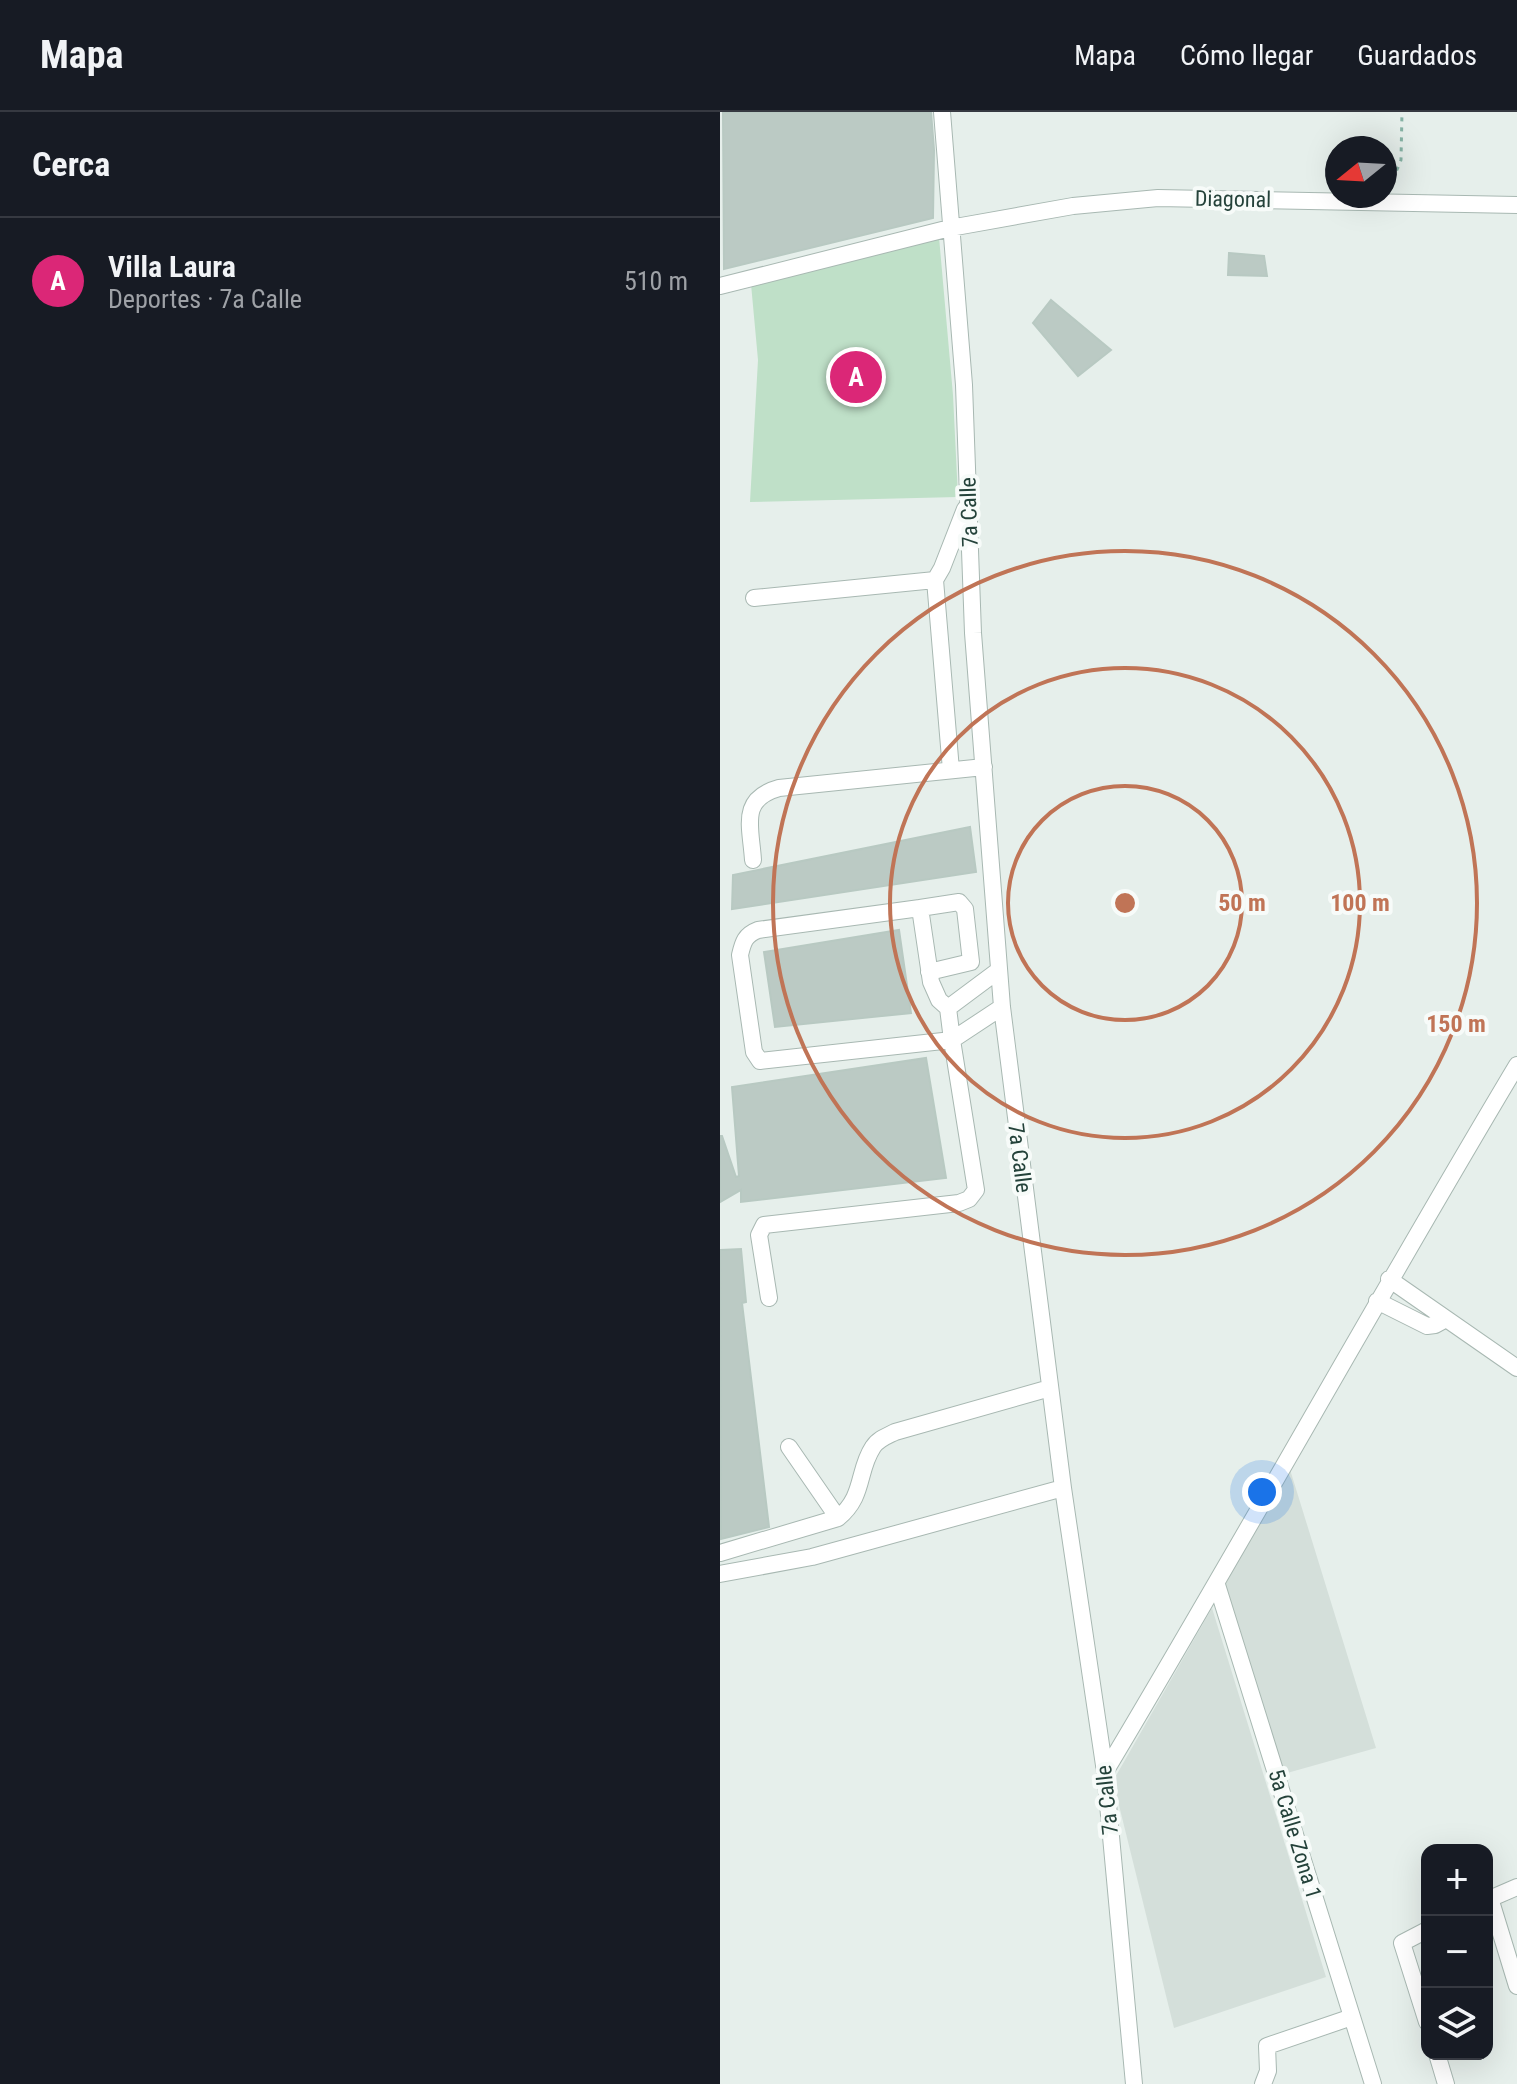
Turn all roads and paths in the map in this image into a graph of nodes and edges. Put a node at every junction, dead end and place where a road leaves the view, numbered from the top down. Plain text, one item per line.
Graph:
1 (942, 112) edge
2 (1402, 112) edge
3 (1397, 173) edge
4 (1517, 205) edge
5 (950, 228) junction
6 (720, 286) edge
7 (969, 500) junction
8 (935, 580) junction
9 (754, 598) dead end
10 (984, 767) junction
11 (951, 770) junction
12 (753, 860) dead end
13 (920, 908) junction
14 (999, 970) junction
15 (929, 972) junction
16 (1002, 1007) junction
17 (948, 1008) junction
18 (952, 1040) junction
19 (1517, 1065) edge
20 (1389, 1279) junction
21 (769, 1298) dead end
22 (1377, 1301) junction
23 (1446, 1319) junction
24 (1517, 1368) edge
25 (1050, 1388) junction
26 (789, 1447) dead end
27 (1063, 1488) junction
28 (838, 1518) junction
29 (720, 1553) edge
30 (720, 1574) edge
31 (1217, 1585) junction
32 (1105, 1772) junction
33 (1517, 1887) edge
34 (1493, 1897) edge
35 (1493, 1914) edge
36 (1421, 1933) edge
37 (1517, 1986) edge
38 (1421, 2003) edge
39 (1352, 2017) junction
40 (1439, 2060) edge
41 (1134, 2084) edge
42 (1263, 2084) edge
43 (1373, 2084) edge
44 (1446, 2084) edge

1 - 5 street, 7a Calle
2 - 3 path
4 - 5 street, Diagonal
5 - 6 street, Diagonal
5 - 7 street, 7a Calle
7 - 8 street
7 - 10 street, 7a Calle
8 - 9 street
8 - 11 street
10 - 11 street
10 - 14 street, 7a Calle
11 - 12 street
13 - 15 street
13 - 15 street
13 - 18 street
14 - 16 street, 7a Calle
14 - 17 street
15 - 17 street
16 - 18 street
16 - 25 street, 7a Calle
17 - 18 street
18 - 21 street
19 - 20 street
20 - 22 street
20 - 23 street
22 - 23 street
22 - 31 street
23 - 24 street
25 - 27 street, 7a Calle
25 - 28 street
26 - 28 street
27 - 30 street
27 - 32 street, 7a Calle
28 - 29 street
31 - 32 street
31 - 39 street, 5a Calle Zona 1
32 - 41 street, 7a Calle
33 - 34 street
35 - 37 street
36 - 38 street
39 - 42 street
39 - 43 street, 5a Calle Zona 1
40 - 44 street

